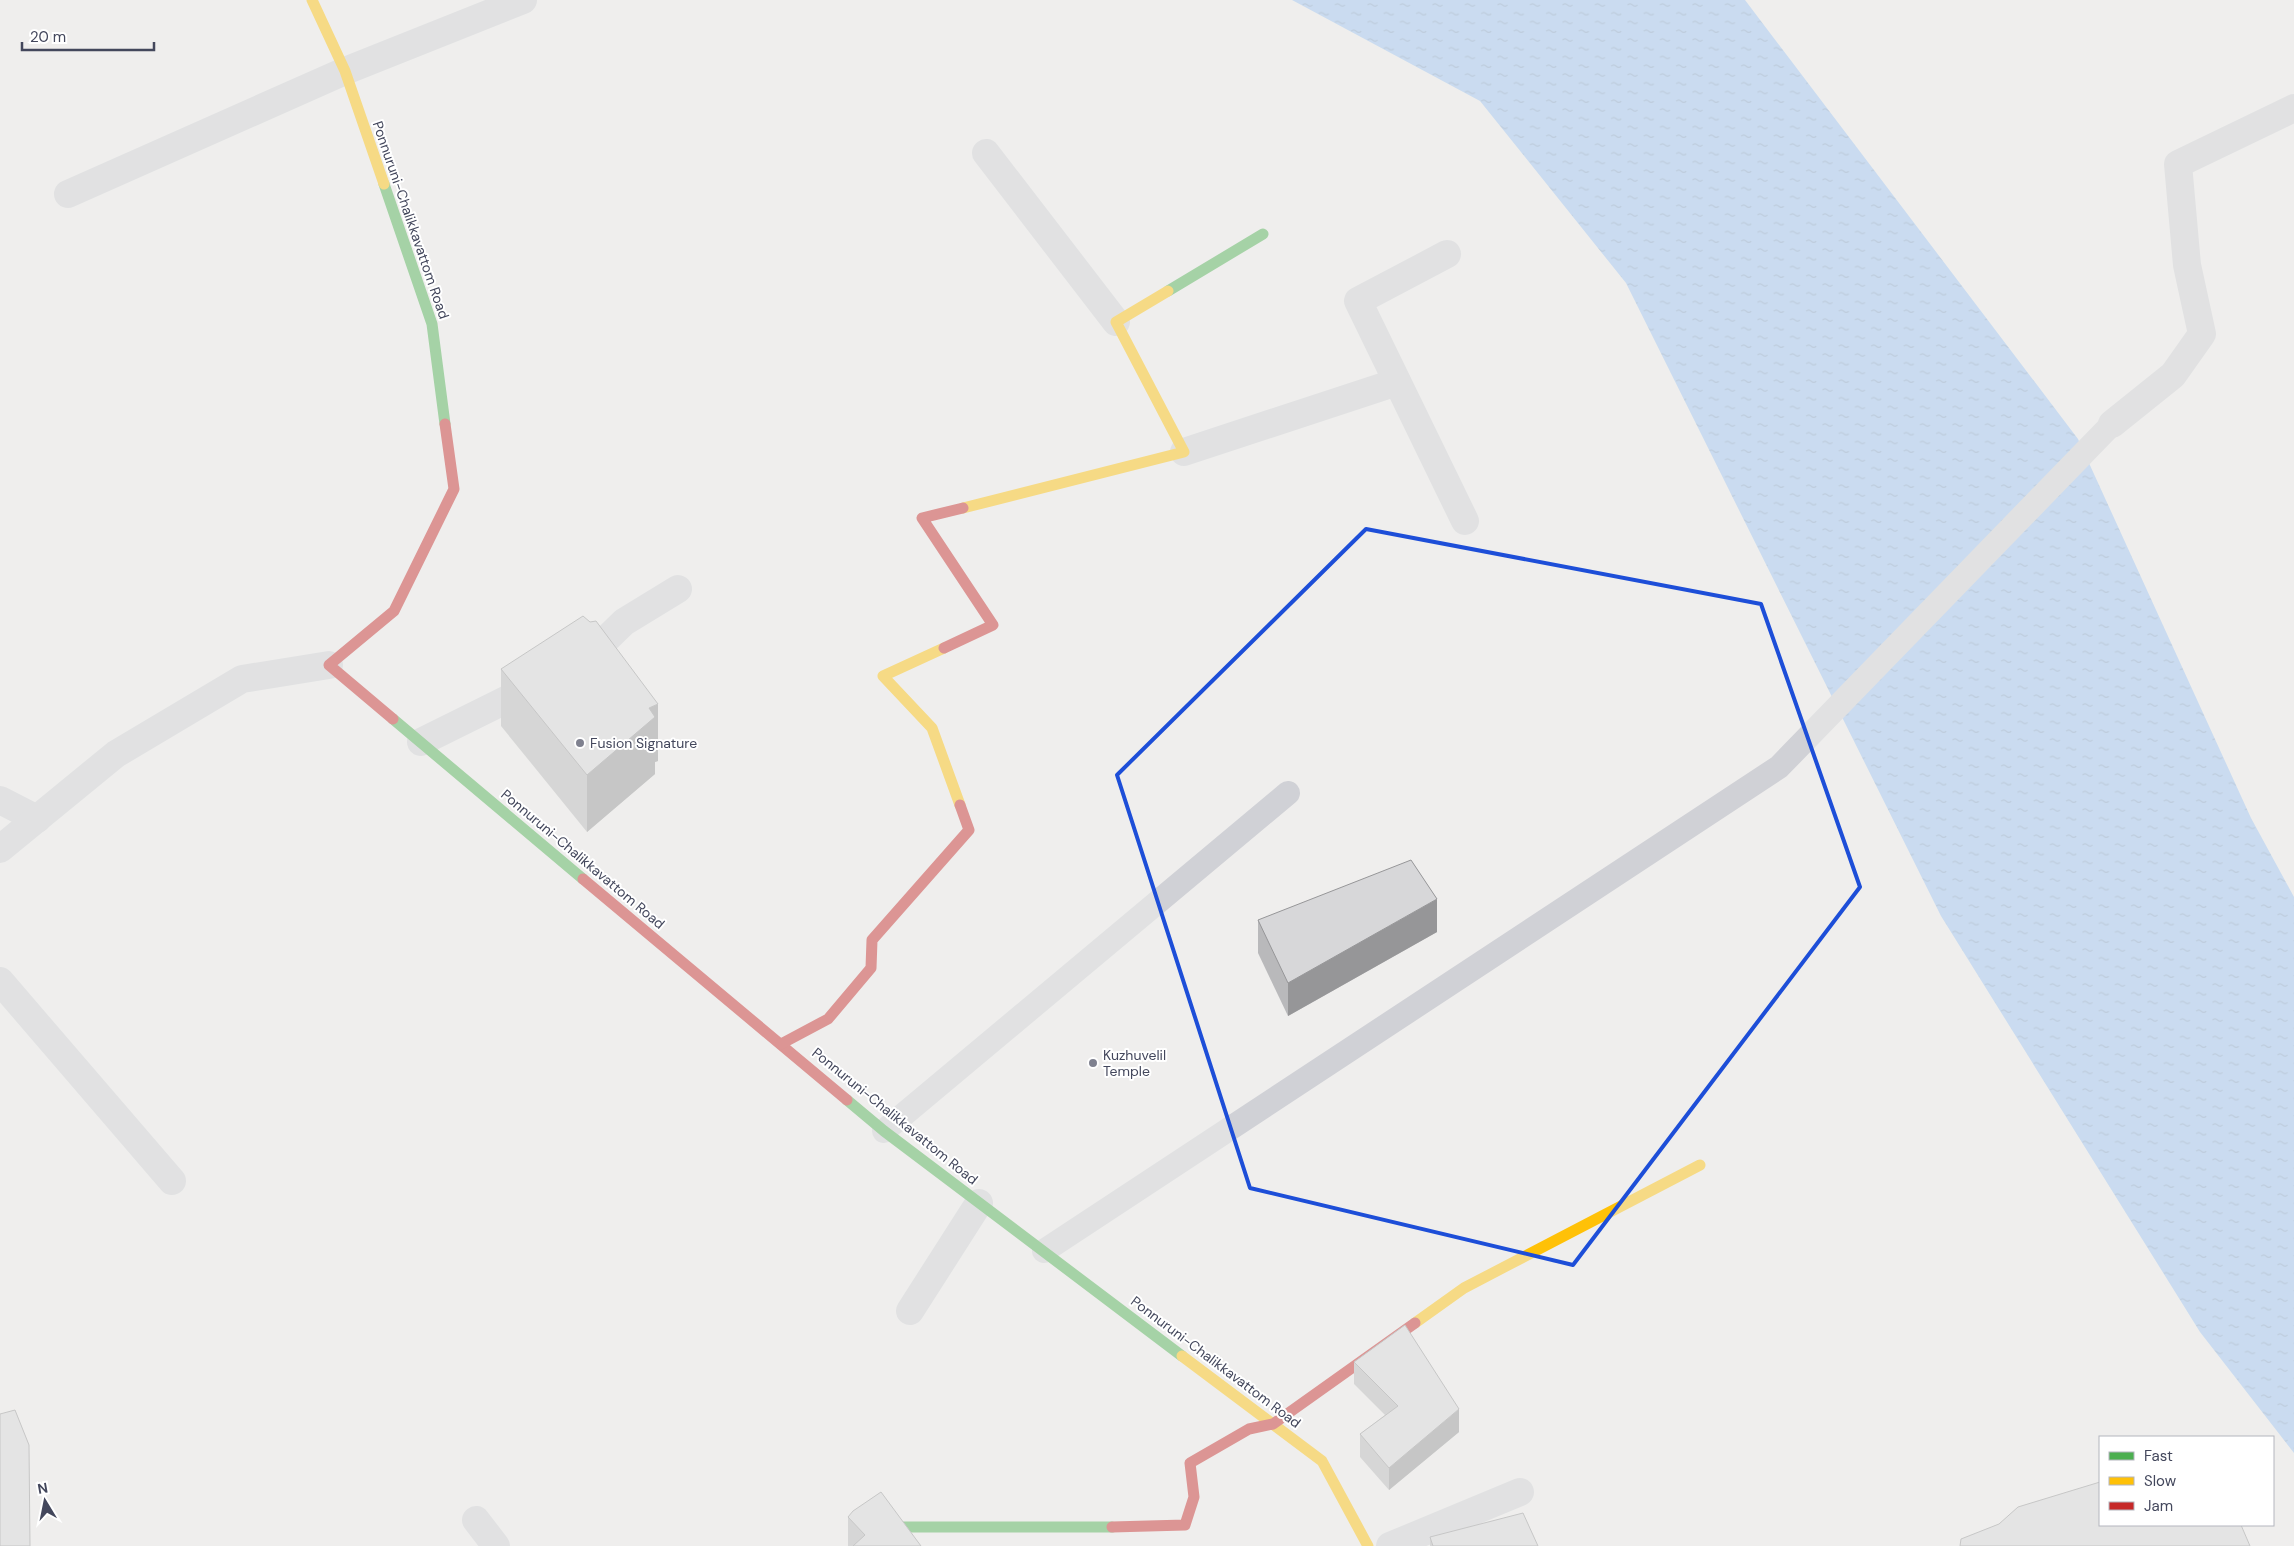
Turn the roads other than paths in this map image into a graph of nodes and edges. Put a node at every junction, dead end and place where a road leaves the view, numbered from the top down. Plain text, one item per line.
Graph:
1 (312, 0) edge
2 (523, 0) edge
3 (344, 71) junction
4 (2294, 108) edge
5 (986, 153) dead end
6 (68, 194) dead end
7 (1263, 234) dead end
8 (1447, 254) dead end
9 (1116, 322) junction
10 (1397, 382) junction
11 (2112, 424) joint
12 (1184, 452) junction
13 (1465, 521) dead end
14 (678, 589) dead end
15 (329, 665) junction
16 (421, 742) junction
17 (1288, 793) dead end
18 (0, 800) edge
19 (37, 818) junction
20 (0, 848) edge
21 (0, 982) edge
22 (781, 1044) junction
23 (884, 1131) junction
24 (1700, 1165) dead end
25 (172, 1181) dead end
26 (979, 1203) junction
27 (1044, 1251) junction
28 (910, 1311) dead end
29 (1273, 1424) junction
30 (1520, 1492) dead end
31 (476, 1520) dead end
32 (496, 1546) edge
33 (856, 1546) edge
34 (1368, 1546) edge
35 (1390, 1546) edge

1 - 3 street, Ponnuruni-Chalikkavattom Road
2 - 3 street
3 - 6 street
3 - 15 street, Ponnuruni-Chalikkavattom Road
4 - 11 street
5 - 9 street
7 - 9 street
8 - 10 street
9 - 12 street
10 - 12 street
10 - 13 street
11 - 27 lane
12 - 22 street
14 - 16 street
15 - 16 street, Ponnuruni-Chalikkavattom Road
15 - 19 street
16 - 22 street, Ponnuruni-Chalikkavattom Road
17 - 23 lane
18 - 19 street
19 - 20 street
21 - 25 street
22 - 23 street, Ponnuruni-Chalikkavattom Road
23 - 26 street, Ponnuruni-Chalikkavattom Road
24 - 29 street
26 - 27 street, Ponnuruni-Chalikkavattom Road
26 - 28 street
27 - 29 street, Ponnuruni-Chalikkavattom Road
29 - 33 street
29 - 34 street, Ponnuruni-Chalikkavattom Road
30 - 35 street
31 - 32 street

